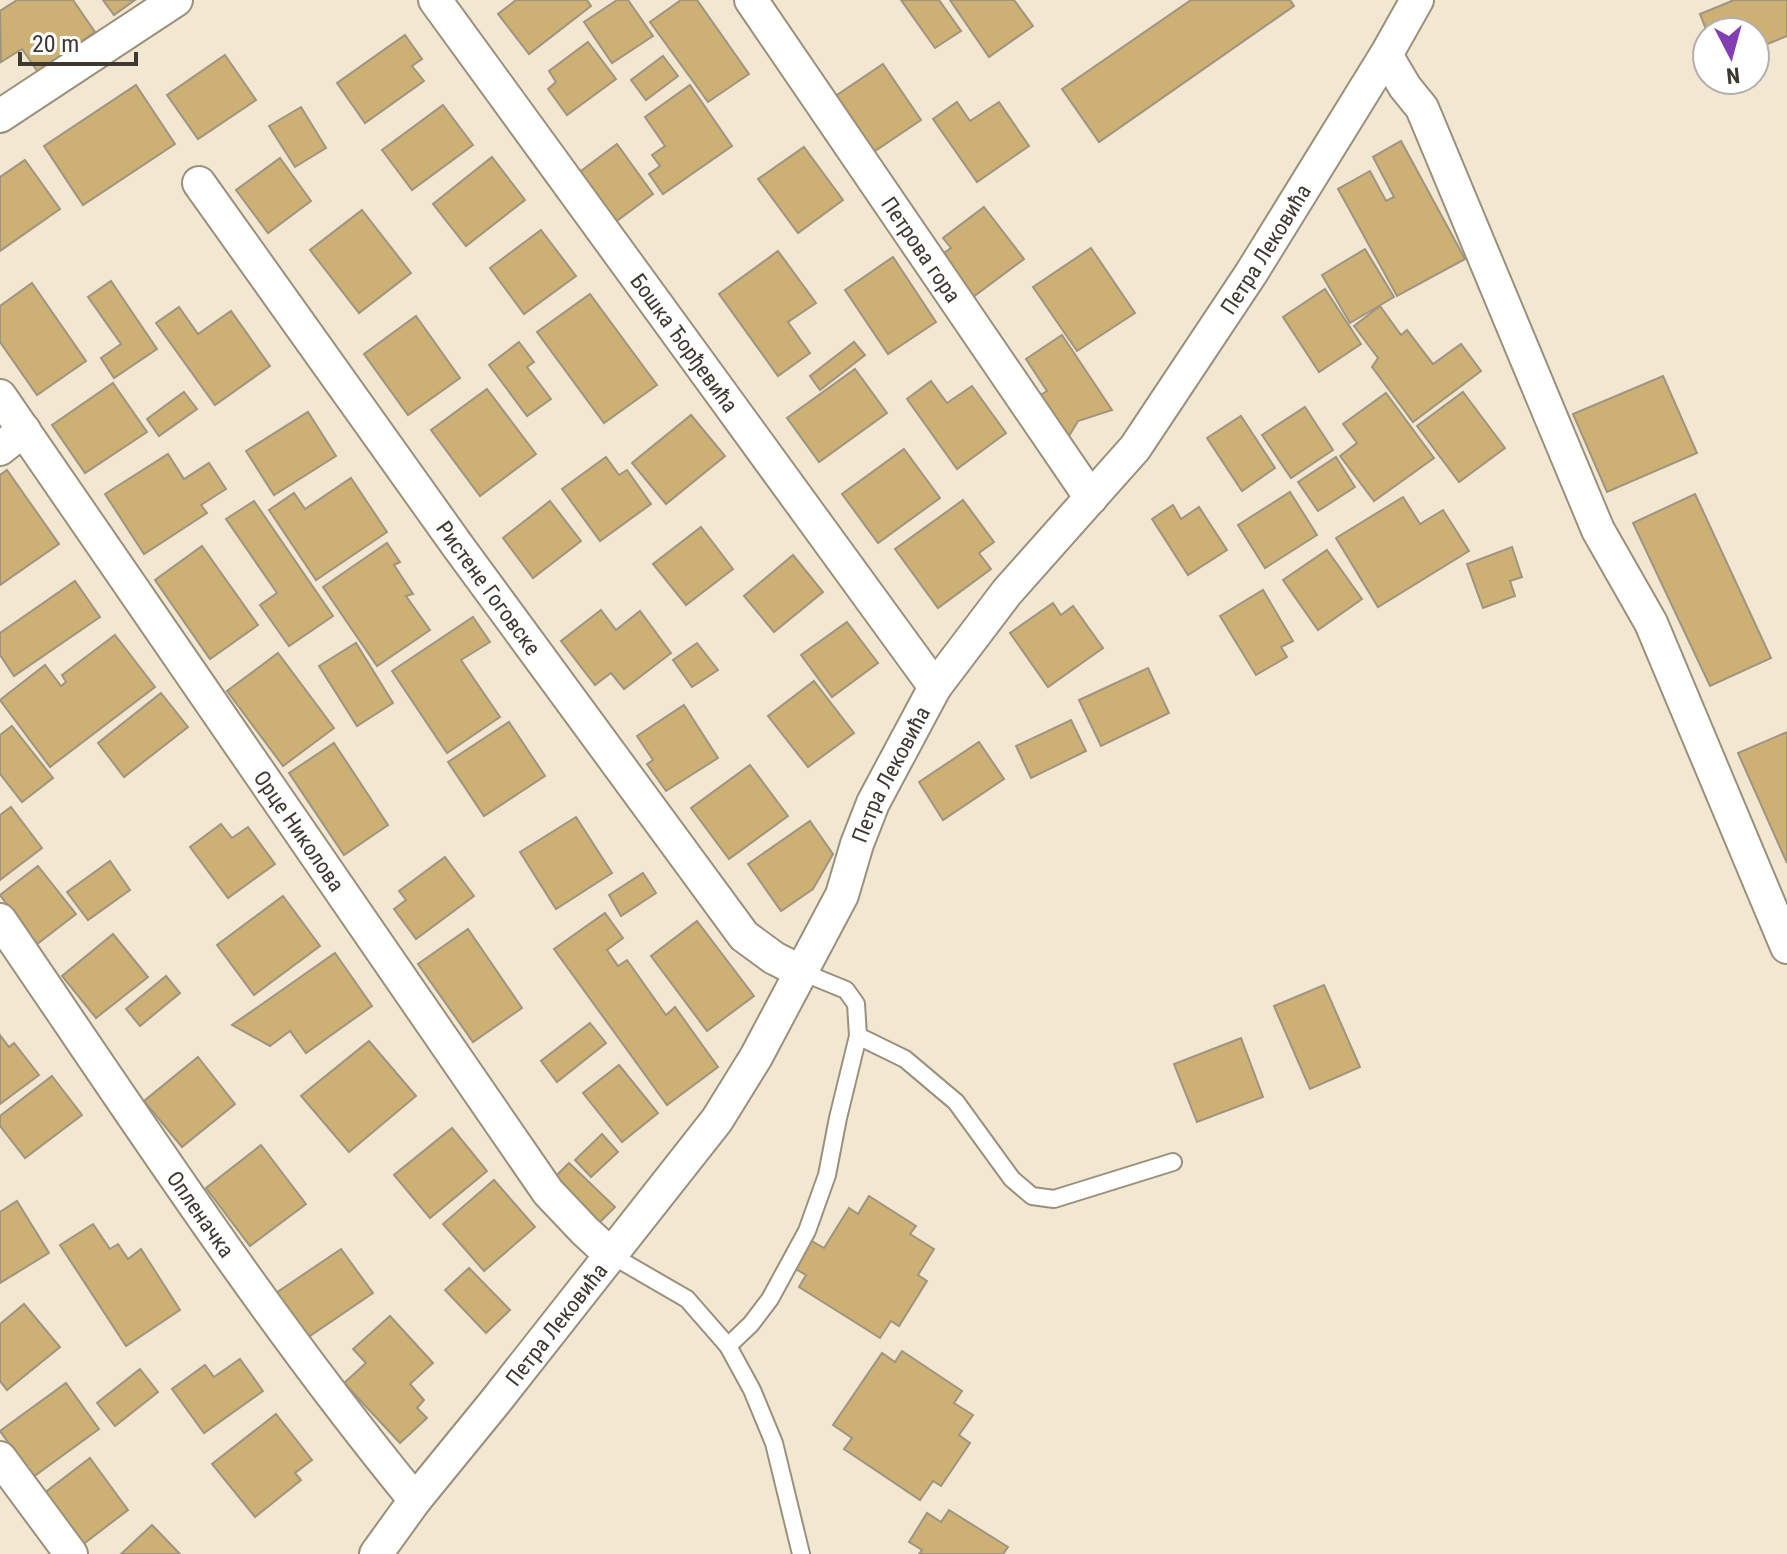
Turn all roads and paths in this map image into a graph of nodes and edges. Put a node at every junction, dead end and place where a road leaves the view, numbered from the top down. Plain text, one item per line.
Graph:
1 (176, 0) edge
2 (435, 0) edge
3 (751, 0) edge
4 (1417, 0) edge
5 (1386, 55) junction
6 (0, 116) edge
7 (199, 183) dead end
8 (0, 396) edge
9 (12, 440) edge
10 (1091, 498) junction
11 (935, 687) junction
12 (0, 920) edge
13 (1787, 947) edge
14 (802, 972) junction
15 (858, 1036) junction
16 (1173, 1162) dead end
17 (611, 1255) junction
18 (728, 1346) junction
19 (0, 1458) edge
20 (415, 1500) junction
21 (71, 1554) edge
22 (376, 1554) edge
23 (801, 1554) edge

1 - 6 street
2 - 11 street, Бошка Ђорђевића
3 - 10 street, Петрова гора
4 - 5 street, Петра Лековића
5 - 10 street, Петра Лековића
5 - 13 street
7 - 14 street, Ристене Гоговске
8 - 9 street, Орце Николова
9 - 17 street, Орце Николова
10 - 11 street, Петра Лековића
11 - 14 street, Петра Лековића
12 - 20 street, Опленачка
14 - 15 lane
14 - 17 street, Петра Лековића
15 - 16 lane
15 - 18 lane
17 - 18 lane
17 - 20 street, Петра Лековића
18 - 23 lane
19 - 21 street
20 - 22 street, Петра Лековића

